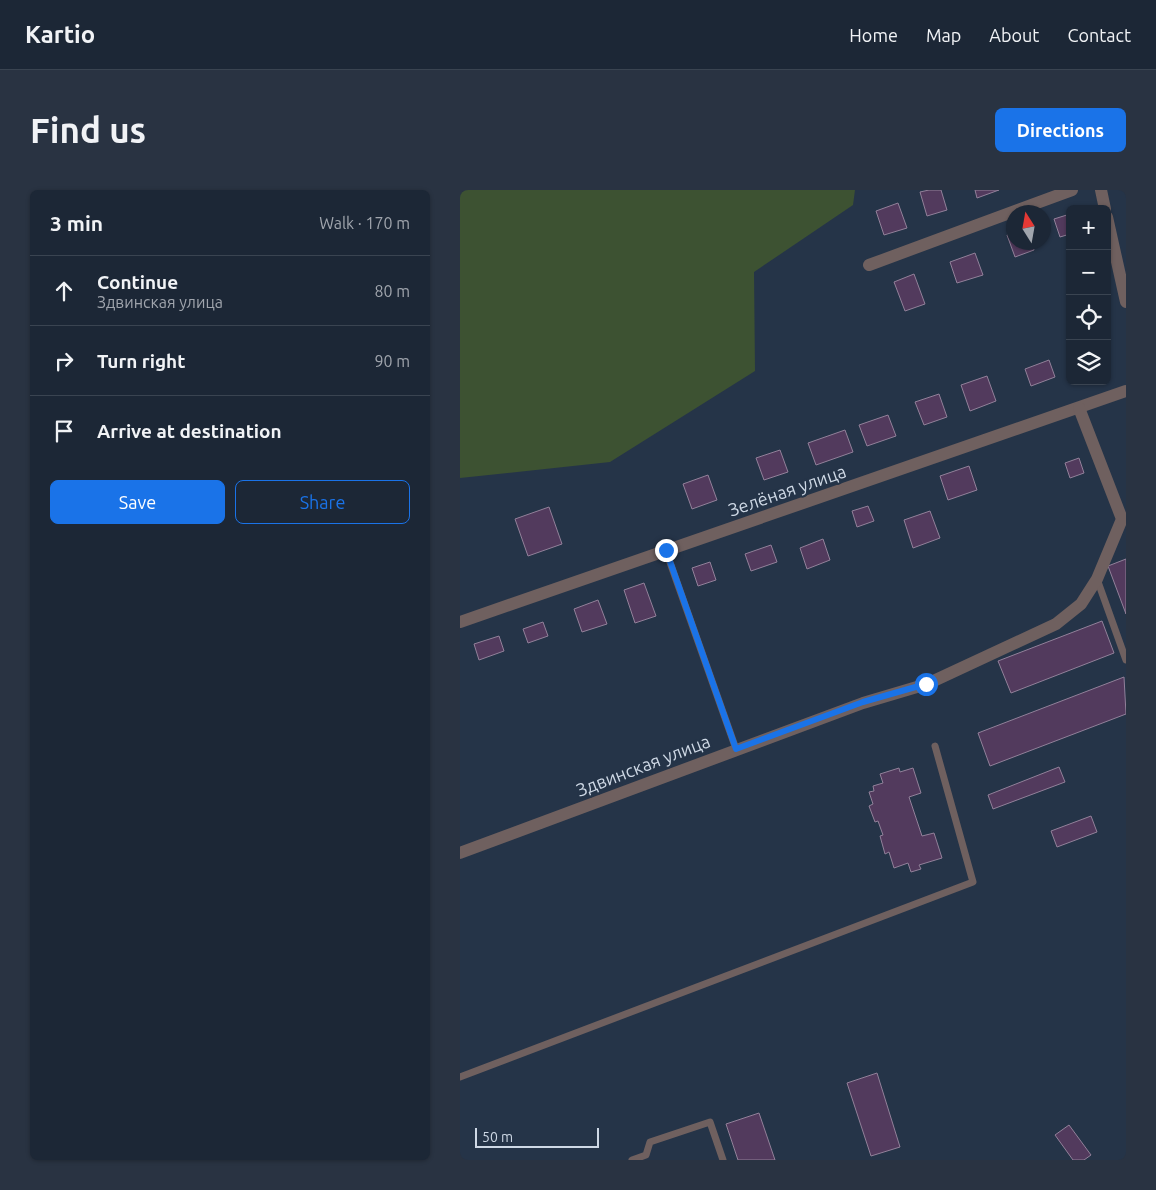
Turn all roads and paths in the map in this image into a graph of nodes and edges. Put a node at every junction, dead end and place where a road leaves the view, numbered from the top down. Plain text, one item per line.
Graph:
1 (1072, 190) edge
2 (1101, 190) edge
3 (1104, 205) edge
4 (1111, 235) edge
5 (869, 265) dead end
6 (1126, 302) edge
7 (1126, 391) edge
8 (1079, 408) junction
9 (1124, 521) edge
10 (666, 550) junction
11 (1097, 579) junction
12 (460, 622) edge
13 (1126, 660) edge
14 (935, 746) dead end
15 (736, 749) junction
16 (460, 853) edge
17 (460, 1077) edge
18 (632, 1160) edge
19 (723, 1160) edge

1 - 5 street
2 - 3 street
4 - 6 street
7 - 8 street, Зелёная улица
8 - 9 street, Здвинская улица
8 - 10 street, Зелёная улица
9 - 11 street, Здвинская улица
10 - 12 street, Зелёная улица
10 - 15 lane
11 - 13 lane
11 - 15 street, Здвинская улица
14 - 17 lane
15 - 16 street, Здвинская улица
18 - 19 lane

